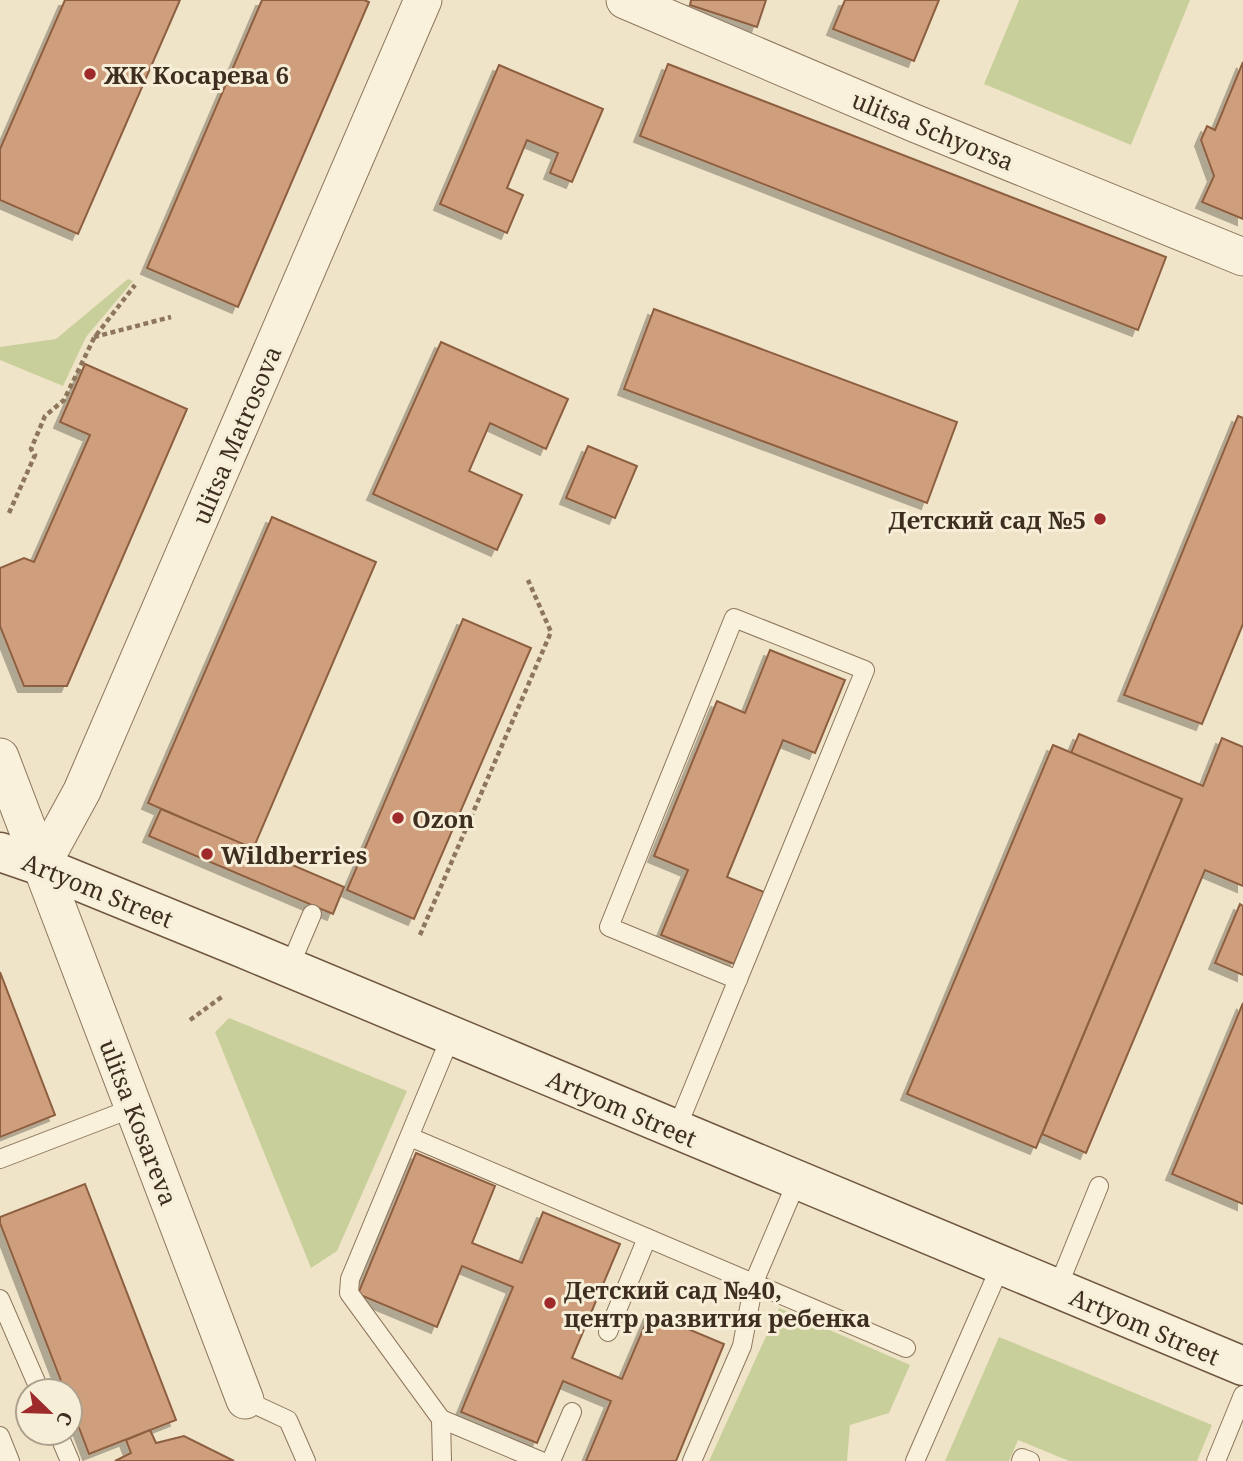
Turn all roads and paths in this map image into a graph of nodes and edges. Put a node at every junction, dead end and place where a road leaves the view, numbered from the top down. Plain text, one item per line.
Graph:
1 (423, 0) edge
2 (625, 0) edge
3 (1243, 257) edge
4 (135, 285) dead end
5 (171, 317) dead end
6 (93, 338) junction
7 (9, 513) dead end
8 (528, 580) dead end
9 (0, 757) edge
10 (0, 852) edge
11 (41, 866) junction
12 (312, 914) dead end
13 (420, 936) dead end
14 (289, 968) junction
15 (738, 980) junction
16 (223, 996) dead end
17 (190, 1020) dead end
18 (451, 1036) junction
19 (133, 1108) junction
20 (676, 1130) junction
21 (410, 1137) junction
22 (0, 1159) edge
23 (797, 1181) junction
24 (1099, 1186) dead end
25 (647, 1238) junction
26 (1000, 1265) junction
27 (754, 1282) junction
28 (1056, 1289) junction
29 (0, 1299) edge
30 (608, 1332) dead end
31 (906, 1348) dead end
32 (1243, 1366) edge
33 (34, 1377) edge
34 (1243, 1395) edge
35 (245, 1400) joint
36 (572, 1412) dead end
37 (441, 1419) junction
38 (0, 1436) edge
39 (10, 1461) edge
40 (306, 1461) edge
41 (442, 1461) edge
42 (541, 1461) edge
43 (551, 1461) edge
44 (692, 1461) edge
45 (915, 1461) edge
46 (1021, 1461) edge
47 (1030, 1461) edge
48 (1216, 1461) edge

1 - 11 street, ulitsa Matrosova
2 - 3 street, ulitsa Schyorsa
4 - 6 path
5 - 6 path
6 - 7 path
8 - 13 path
9 - 11 street, ulitsa Kosareva
10 - 11 main road, Artyom Street
11 - 14 main road, Artyom Street
11 - 19 street, ulitsa Kosareva
12 - 14 lane
14 - 18 main road, Artyom Street
15 - 15 lane
15 - 20 lane
16 - 17 path
18 - 20 main road, Artyom Street
18 - 21 lane
19 - 22 lane
19 - 35 street, ulitsa Kosareva
20 - 23 main road, Artyom Street
21 - 25 lane
21 - 37 lane
23 - 26 main road, Artyom Street
23 - 27 lane
24 - 28 lane
25 - 27 lane
25 - 30 lane
26 - 28 main road, Artyom Street
26 - 45 lane
27 - 31 lane
27 - 44 lane
28 - 32 main road, Artyom Street
29 - 33 lane
34 - 48 lane
35 - 40 lane, ulitsa Kosareva
36 - 43 lane
37 - 41 lane
37 - 42 lane
38 - 39 lane
46 - 47 lane

